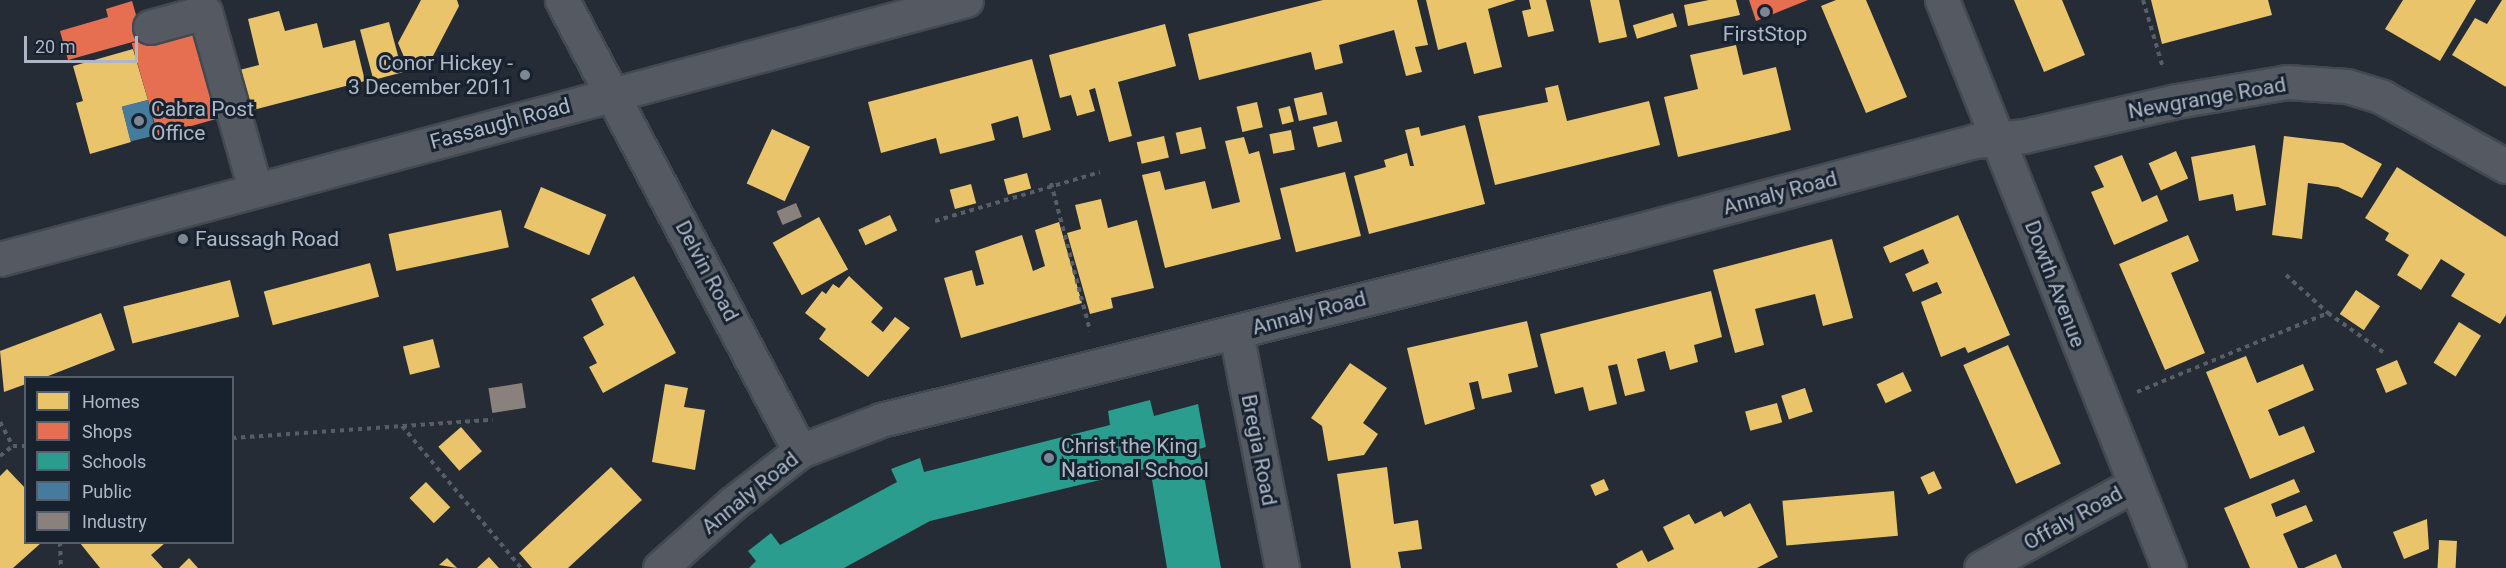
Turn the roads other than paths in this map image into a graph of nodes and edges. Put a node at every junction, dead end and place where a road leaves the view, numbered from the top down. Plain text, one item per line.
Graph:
1 (562, 0) edge
2 (966, 0) edge
3 (1942, 0) edge
4 (150, 27) dead end
5 (611, 92) junction
6 (1998, 140) junction
7 (2506, 166) edge
8 (255, 189) junction
9 (34, 253) junction
10 (0, 259) edge
11 (0, 271) edge
12 (1236, 333) junction
13 (800, 451) junction
14 (2133, 484) junction
15 (660, 568) edge
16 (1282, 568) edge
17 (1981, 568) edge
18 (2169, 568) edge

1 - 5 street, Delvin Road
2 - 5 street, Fassaugh Road
3 - 6 street, Dowth Avenue
4 - 8 street
5 - 8 street, Fassaugh Road
5 - 13 street, Delvin Road
6 - 7 street, Newgrange Road
6 - 12 street, Annaly Road
6 - 14 street, Dowth Avenue
8 - 9 street, Fassaugh Road
9 - 10 street, Fassaugh Road
9 - 11 street, Fassaugh Road
12 - 13 street, Annaly Road
12 - 16 street, Bregia Road
13 - 15 street, Annaly Road
14 - 17 street, Offaly Road
14 - 18 street, Dowth Avenue

